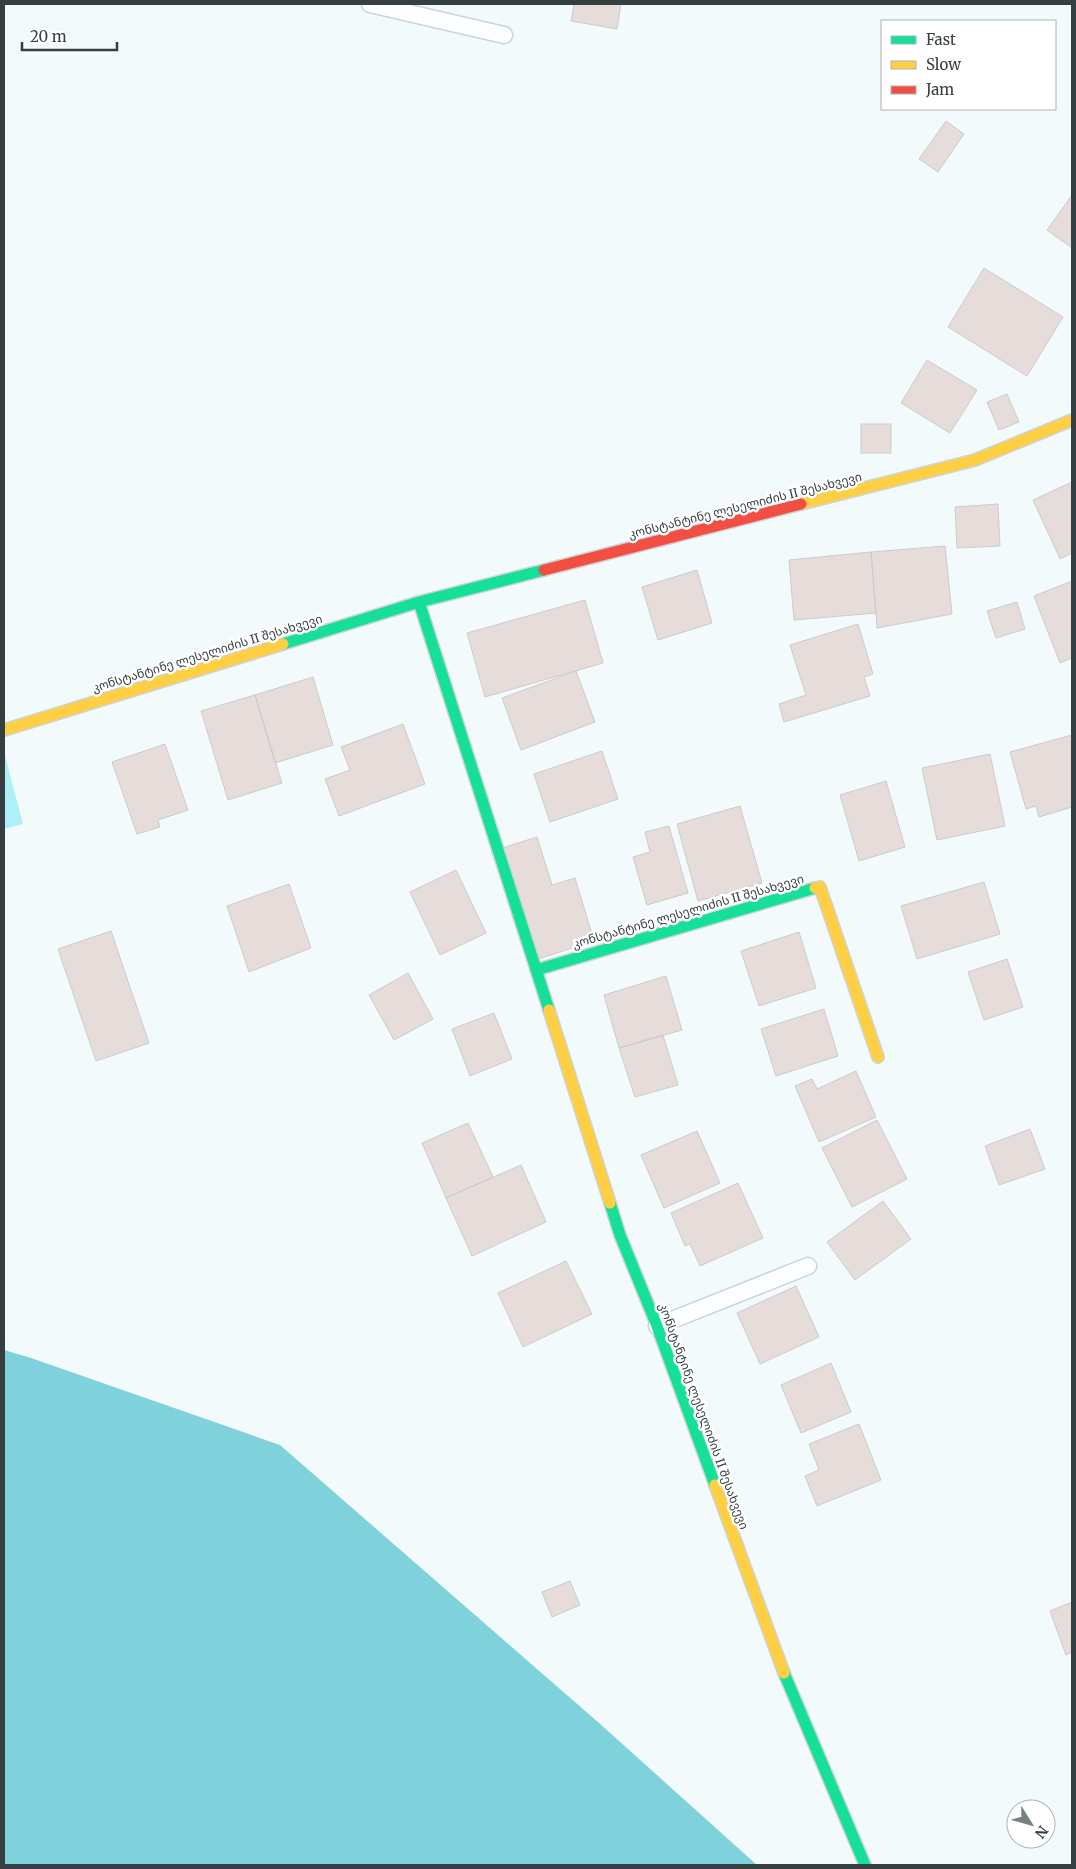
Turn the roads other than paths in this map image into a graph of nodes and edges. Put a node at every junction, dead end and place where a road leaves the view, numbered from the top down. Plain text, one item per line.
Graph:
1 (370, 4) edge
2 (504, 35) dead end
3 (1072, 420) edge
4 (419, 602) junction
5 (4, 730) edge
6 (536, 970) junction
7 (878, 1057) dead end
8 (808, 1266) dead end
9 (657, 1326) junction
10 (865, 1865) edge

1 - 2 lane
3 - 4 street, კონსტანტინე ლესელიძის II შესახვევი
4 - 5 street, კონსტანტინე ლესელიძის II შესახვევი
4 - 6 street, კონსტანტინე ლესელიძის II შესახვევი
6 - 7 street, კონსტანტინე ლესელიძის II შესახვევი
6 - 9 street, კონსტანტინე ლესელიძის II შესახვევი
8 - 9 lane
9 - 10 street, კონსტანტინე ლესელიძის II შესახვევი

